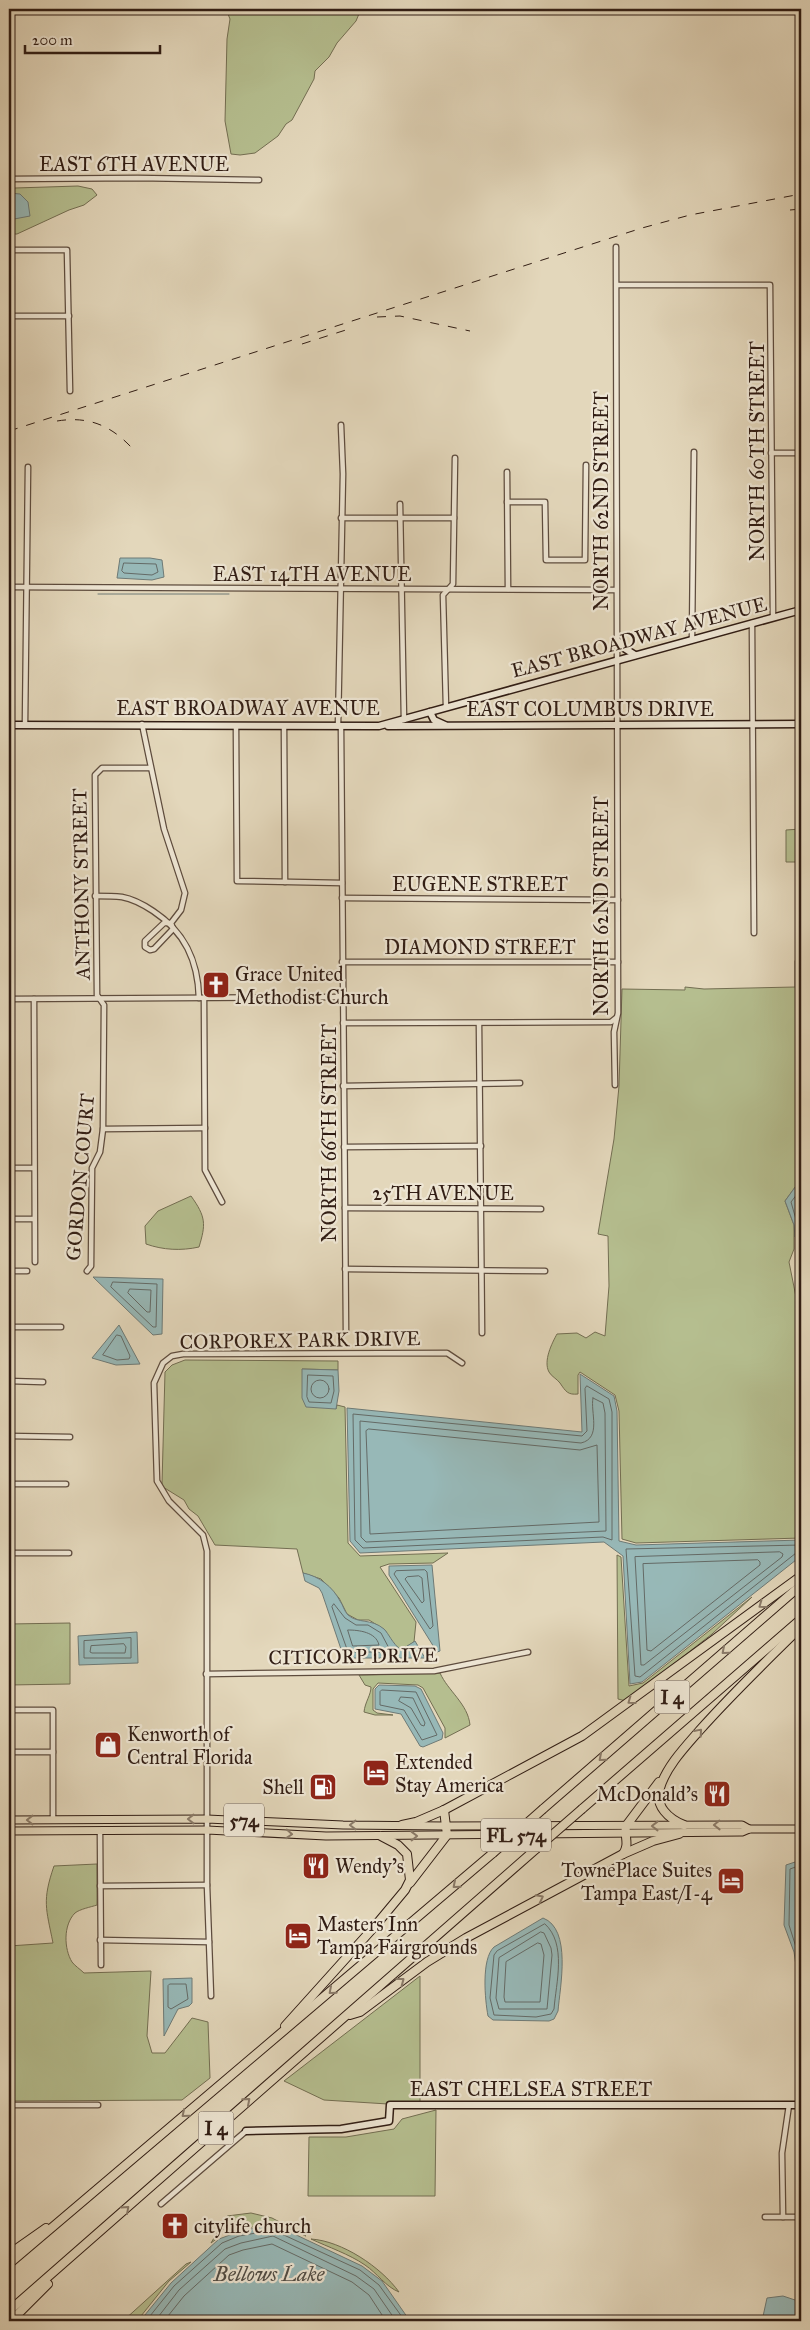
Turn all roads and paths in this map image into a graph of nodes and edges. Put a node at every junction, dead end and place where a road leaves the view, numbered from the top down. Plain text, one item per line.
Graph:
1 (9, 179) edge
2 (259, 180) dead end
3 (616, 247) dead end
4 (9, 250) edge
5 (617, 285) junction
6 (9, 316) edge
7 (69, 316) junction
8 (70, 391) dead end
9 (341, 425) dead end
10 (694, 452) dead end
11 (771, 453) junction
12 (801, 454) edge
13 (455, 458) dead end
14 (586, 465) dead end
15 (28, 467) dead end
16 (507, 472) dead end
17 (507, 502) junction
18 (400, 504) dead end
19 (340, 518) junction
20 (400, 518) junction
21 (454, 518) junction
22 (9, 587) edge
23 (27, 587) junction
24 (508, 589) junction
25 (340, 590) junction
26 (401, 590) junction
27 (448, 590) junction
28 (616, 590) junction
29 (801, 610) edge
30 (773, 617) junction
31 (752, 623) junction
32 (692, 638) junction
33 (617, 640) junction
34 (635, 655) junction
35 (617, 660) junction
36 (446, 707) junction
37 (430, 712) junction
38 (404, 720) junction
39 (142, 724) junction
40 (751, 724) junction
41 (801, 724) edge
42 (9, 725) edge
43 (25, 725) junction
44 (616, 725) junction
45 (236, 726) junction
46 (284, 726) junction
47 (339, 726) junction
48 (379, 726) junction
49 (447, 726) junction
50 (414, 727) junction
51 (150, 768) junction
52 (285, 882) junction
53 (342, 882) junction
54 (95, 896) junction
55 (342, 898) junction
56 (618, 900) junction
57 (171, 923) junction
58 (754, 933) dead end
59 (342, 962) junction
60 (618, 962) junction
61 (343, 997) junction
62 (34, 998) junction
63 (98, 998) junction
64 (202, 998) junction
65 (9, 999) edge
66 (616, 1018) junction
67 (343, 1023) junction
68 (479, 1024) junction
69 (520, 1083) dead end
70 (480, 1084) junction
71 (615, 1085) dead end
72 (343, 1086) junction
73 (205, 1128) junction
74 (103, 1129) junction
75 (481, 1146) junction
76 (344, 1147) junction
77 (9, 1168) edge
78 (34, 1168) junction
79 (222, 1202) dead end
80 (482, 1207) junction
81 (344, 1208) junction
82 (541, 1209) dead end
83 (9, 1219) edge
84 (34, 1219) junction
85 (35, 1262) dead end
86 (345, 1270) junction
87 (482, 1270) junction
88 (9, 1271) edge
89 (27, 1271) dead end
90 (87, 1271) dead end
91 (544, 1272) dead end
92 (9, 1327) edge
93 (61, 1327) dead end
94 (346, 1330) dead end
95 (482, 1333) dead end
96 (462, 1363) dead end
97 (9, 1381) edge
98 (42, 1382) dead end
99 (9, 1436) edge
100 (70, 1437) dead end
101 (9, 1484) edge
102 (66, 1484) dead end
103 (9, 1553) edge
104 (69, 1553) dead end
105 (801, 1576) edge
106 (801, 1585) edge
107 (801, 1619) edge
108 (801, 1627) edge
109 (528, 1652) dead end
110 (206, 1674) junction
111 (9, 1710) edge
112 (683, 1750) junction
113 (9, 1752) edge
114 (53, 1752) junction
115 (444, 1810) junction
116 (85, 1819) junction
117 (207, 1819) junction
118 (9, 1820) edge
119 (53, 1820) junction
120 (402, 1825) junction
121 (445, 1826) junction
122 (684, 1826) junction
123 (801, 1828) edge
124 (749, 1829) junction
125 (207, 1830) junction
126 (625, 1830) junction
127 (9, 1831) edge
128 (72, 1831) junction
129 (98, 1831) junction
130 (679, 1834) junction
131 (446, 1835) junction
132 (381, 1836) junction
133 (623, 1854) junction
134 (207, 1885) junction
135 (100, 1886) junction
136 (405, 1890) junction
137 (100, 1940) junction
138 (209, 1942) junction
139 (100, 1965) dead end
140 (211, 1996) dead end
141 (346, 2016) junction
142 (263, 2050) junction
143 (9, 2105) edge
144 (98, 2105) dead end
145 (789, 2105) junction
146 (801, 2105) edge
147 (246, 2131) joint
148 (161, 2204) dead end
149 (783, 2217) junction
150 (801, 2217) edge
151 (765, 2218) dead end
152 (59, 2222) junction
153 (89, 2242) junction
154 (9, 2254) edge
155 (9, 2264) edge
156 (9, 2311) edge
157 (10, 2321) edge

1 - 2 street, EAST 6TH AVENUE
3 - 5 street, NORTH 62ND STREET
4 - 7 street
5 - 11 street, NORTH 60TH STREET
5 - 28 street, NORTH 62ND STREET
6 - 7 street
7 - 8 street
9 - 19 street, NORTH 66TH STREET
10 - 32 street
11 - 12 street
11 - 30 street, NORTH 60TH STREET
13 - 21 street
14 - 17 street
15 - 23 street
16 - 17 street
17 - 24 street
18 - 20 street
19 - 20 street
19 - 25 street, NORTH 66TH STREET
20 - 21 street
20 - 26 street
21 - 27 street
22 - 23 street, EAST 14TH AVENUE
23 - 25 street, EAST 14TH AVENUE
23 - 43 street
24 - 27 street, EAST 14TH AVENUE
24 - 28 street, EAST 14TH AVENUE
25 - 26 street, EAST 14TH AVENUE
25 - 47 street, NORTH 66TH STREET
26 - 27 street, EAST 14TH AVENUE
26 - 38 street
27 - 36 street
28 - 33 street, NORTH 62ND STREET
29 - 30 street, EAST BROADWAY AVENUE
30 - 31 street, EAST BROADWAY AVENUE
31 - 32 street, EAST BROADWAY AVENUE
31 - 40 street
32 - 34 street, EAST BROADWAY AVENUE
33 - 34 street
33 - 35 street, NORTH 62ND STREET
34 - 35 street, EAST BROADWAY AVENUE
35 - 36 street, EAST BROADWAY AVENUE
35 - 44 street, NORTH 62ND STREET
36 - 37 street, EAST BROADWAY AVENUE
37 - 38 street, EAST BROADWAY AVENUE
37 - 49 street
38 - 48 street, EAST BROADWAY AVENUE
38 - 50 street
39 - 43 street, EAST BROADWAY AVENUE
39 - 45 street, EAST BROADWAY AVENUE
39 - 51 street
40 - 41 street, EAST COLUMBUS DRIVE
40 - 44 street, EAST COLUMBUS DRIVE
40 - 58 street
42 - 43 street, EAST BROADWAY AVENUE
44 - 49 street, EAST COLUMBUS DRIVE
44 - 56 street, NORTH 62ND STREET
45 - 46 street, EAST BROADWAY AVENUE
45 - 52 street
46 - 47 street, EAST BROADWAY AVENUE
46 - 52 street
47 - 48 street, EAST BROADWAY AVENUE
47 - 53 street, NORTH 66TH STREET
48 - 50 street, EAST COLUMBUS DRIVE
49 - 50 street, EAST COLUMBUS DRIVE
51 - 54 street, ANTHONY STREET
51 - 57 street
52 - 53 street
53 - 55 street, NORTH 66TH STREET
54 - 57 street
54 - 63 street, ANTHONY STREET
55 - 56 street, EUGENE STREET
55 - 59 street, NORTH 66TH STREET
56 - 60 street, NORTH 62ND STREET
57 - 57 street
57 - 64 street
59 - 60 street, DIAMOND STREET
59 - 61 street, NORTH 66TH STREET
60 - 66 street, NORTH 62ND STREET
61 - 64 street
61 - 67 street, NORTH 66TH STREET
62 - 63 street
62 - 65 street
62 - 78 street
63 - 64 street
63 - 74 street, GORDON COURT
64 - 73 street
66 - 68 street
66 - 71 street, NORTH 62ND STREET
67 - 68 street
67 - 72 street, NORTH 66TH STREET
68 - 70 street
69 - 70 street
70 - 72 street
70 - 75 street
72 - 76 street, NORTH 66TH STREET
73 - 74 street
73 - 79 street
74 - 90 street, GORDON COURT
75 - 76 street
75 - 80 street
76 - 81 street, NORTH 66TH STREET
77 - 78 street
78 - 84 street
80 - 81 street, 25TH AVENUE
80 - 82 street, 25TH AVENUE
80 - 87 street
81 - 86 street, NORTH 66TH STREET
83 - 84 street
84 - 85 street
86 - 87 street
86 - 94 street, NORTH 66TH STREET
87 - 91 street
87 - 95 street
88 - 89 street
92 - 93 street
96 - 110 street, CORPOREX PARK DRIVE
97 - 98 street
99 - 100 street
101 - 102 street
103 - 104 street
105 -> 115 highway
106 -> 142 highway, I 4, bridge
107 - 141 highway, I 4, bridge
112 -> 108 highway
109 - 110 street, CITICORP DRIVE
110 - 117 street, CORPOREX PARK DRIVE
111 - 114 street
112 - 122 highway
112 - 126 highway
113 - 114 street
114 - 119 street
115 - 120 highway
115 - 121 highway
117 -> 116 main road, 574
116 - 119 main road, 574
116 - 128 main road
116 - 129 main road
120 -> 117 main road, 574
117 - 125 street, CORPOREX PARK DRIVE
119 -> 118 main road, 574
120 - 121 main road, 574
121 - 126 main road, 574
121 - 131 highway
124 -> 122 main road, 574
122 -> 126 main road, 574
123 - 124 main road, FL 574
124 - 130 main road, FL 574
125 - 129 main road, FL 574
125 -> 132 main road, FL 574
125 - 134 street, CORPOREX PARK DRIVE
126 - 130 main road, FL 574
126 - 131 main road, FL 574
126 - 133 highway
127 - 128 main road, FL 574
128 - 129 main road, FL 574
129 - 135 street
130 - 133 highway
132 -> 131 main road, FL 574
131 - 136 highway
132 - 136 highway
141 -> 133 highway
134 - 135 street
134 - 138 street, CORPOREX PARK DRIVE
135 - 137 street
136 - 142 highway
137 - 138 street
137 - 139 street
138 - 140 street, CORPOREX PARK DRIVE
153 -> 141 highway, I 4
142 -> 152 highway, I 4
143 - 144 street
145 - 146 street, EAST CHELSEA STREET
145 - 147 street, EAST CHELSEA STREET
145 - 149 street
147 - 148 street
149 - 150 street
149 - 151 street
152 - 154 highway
152 - 155 highway, I 4
153 - 156 highway, I 4
153 - 157 highway

